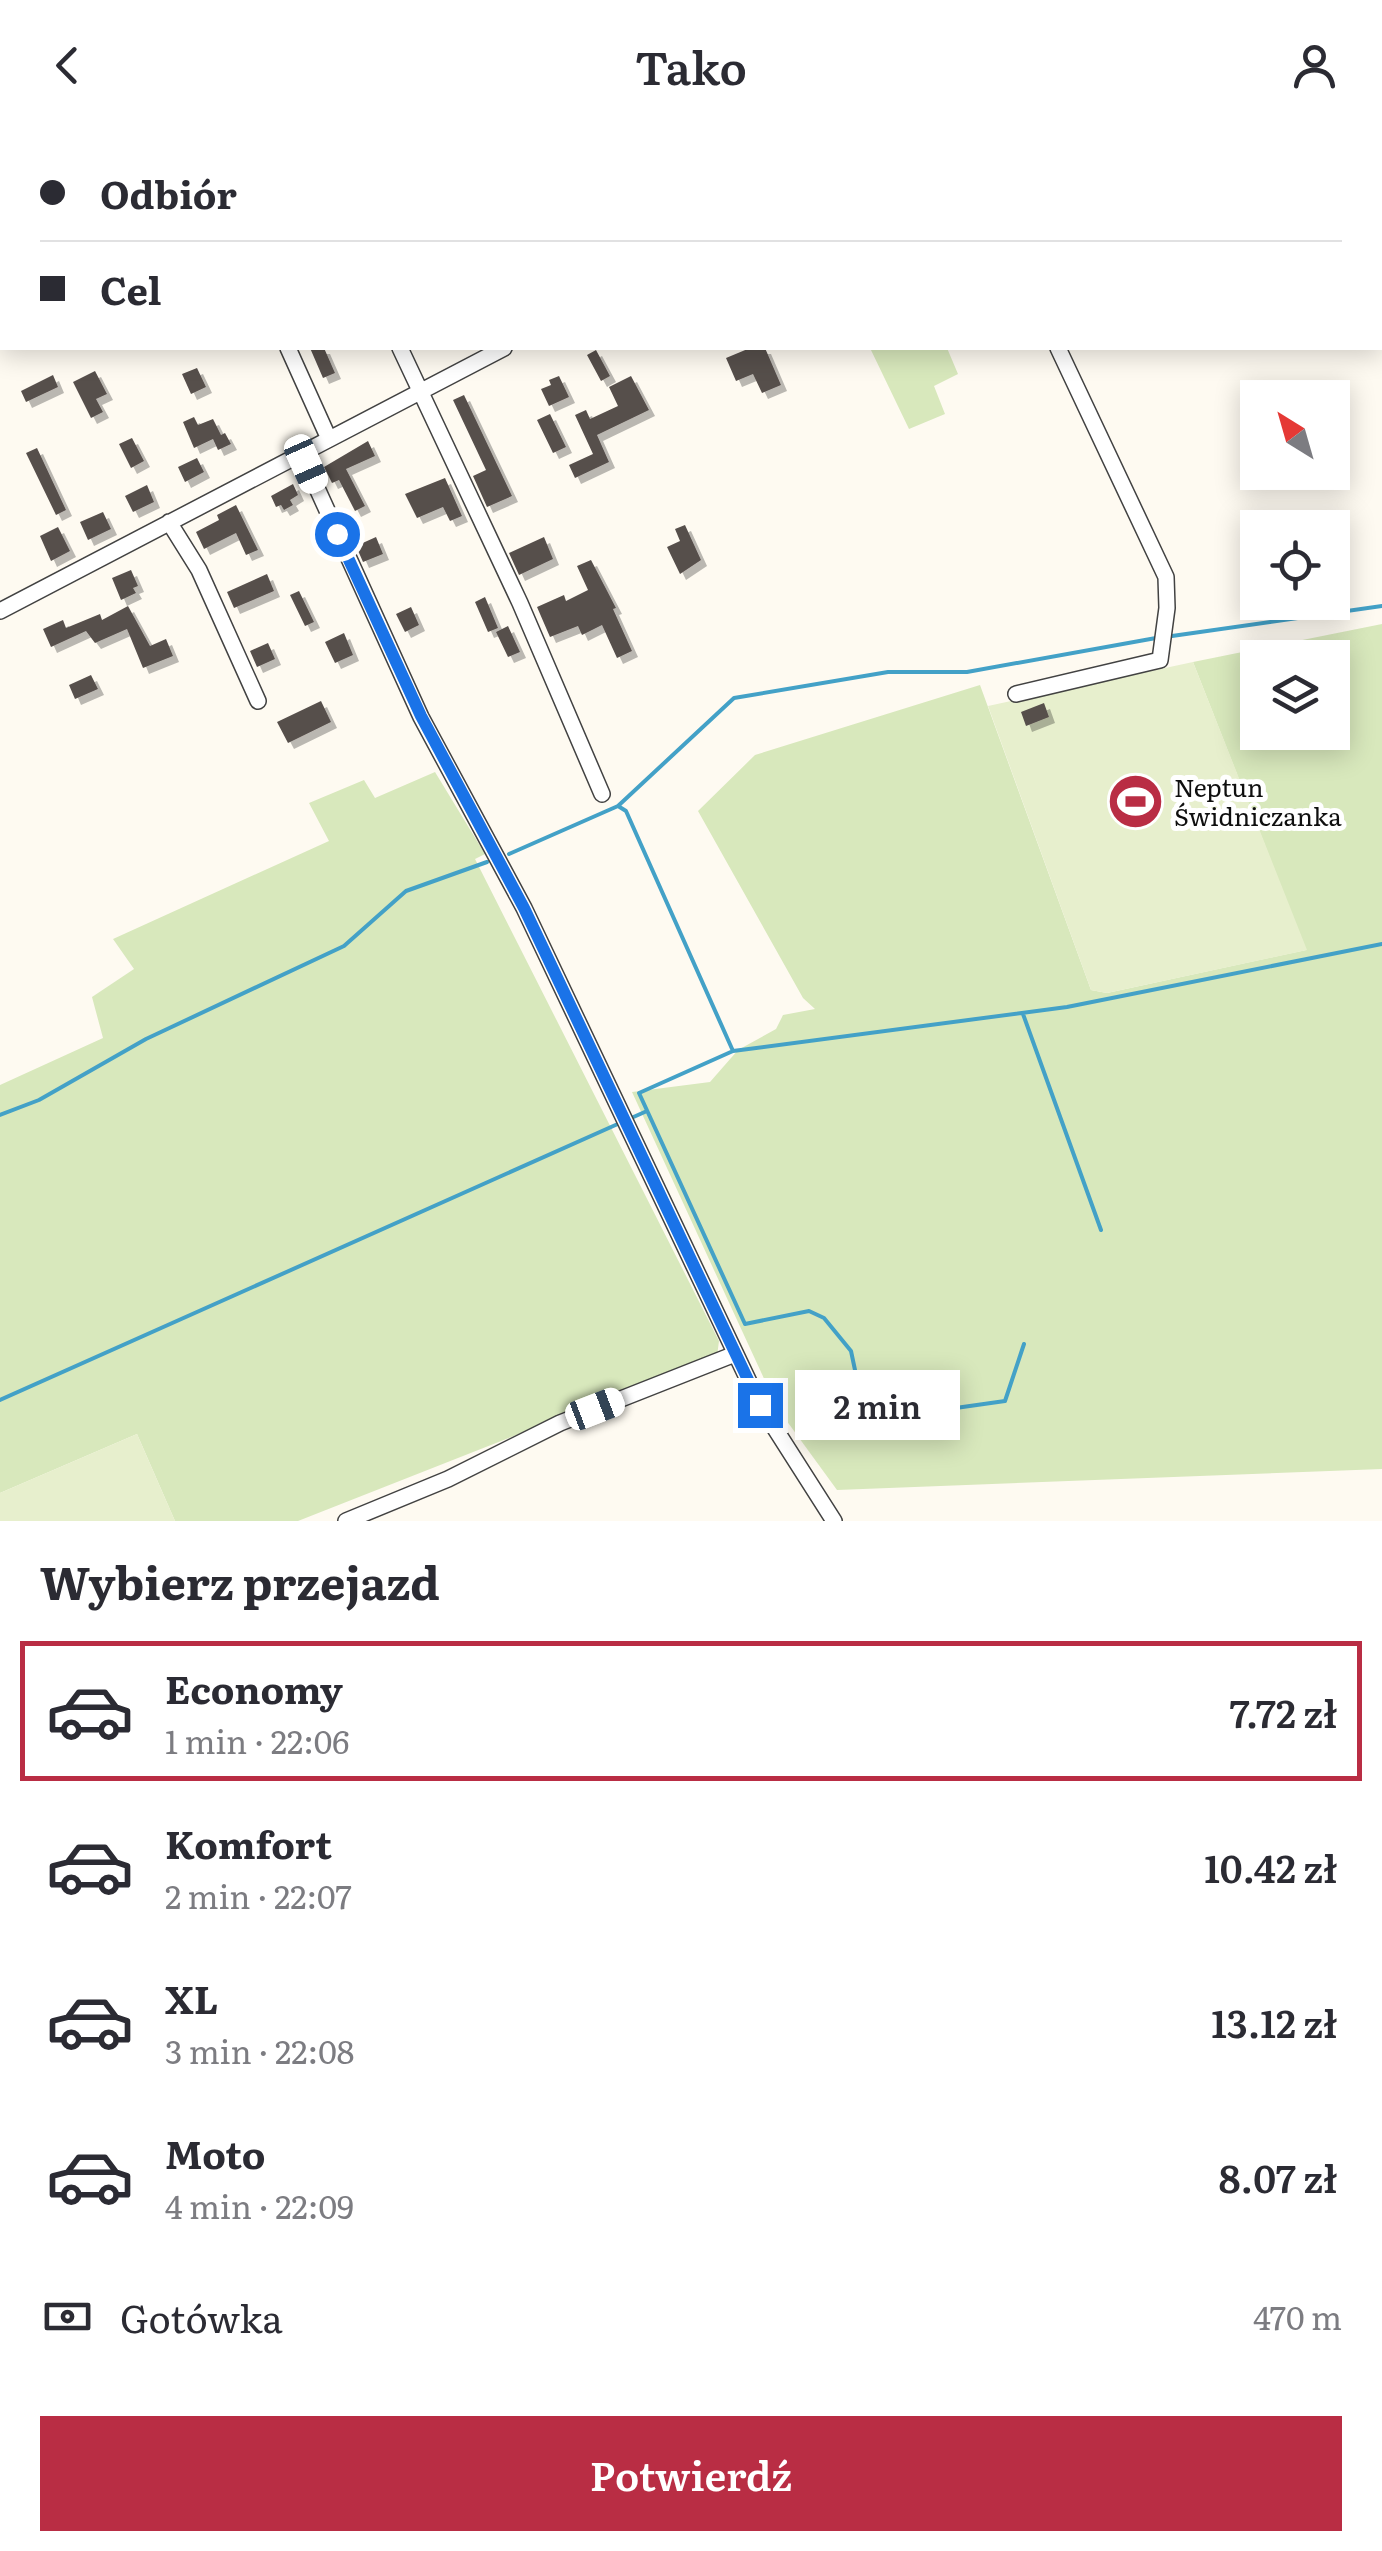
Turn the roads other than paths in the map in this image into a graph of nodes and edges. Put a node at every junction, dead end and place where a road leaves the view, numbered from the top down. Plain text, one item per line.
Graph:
1 (289, 350) edge
2 (401, 350) edge
3 (500, 350) edge
4 (1059, 350) edge
5 (420, 392) junction
6 (329, 439) junction
7 (301, 453) junction
8 (170, 522) junction
9 (0, 611) edge
10 (1016, 694) dead end
11 (258, 702) dead end
12 (602, 794) dead end
13 (735, 1354) junction
14 (346, 1521) edge
15 (834, 1521) edge

1 - 6 street
2 - 5 street
3 - 5 street
4 - 10 street
5 - 6 street
5 - 12 street
6 - 7 street
7 - 8 street
7 - 13 street
8 - 9 street
8 - 11 street
13 - 14 street
13 - 15 street

